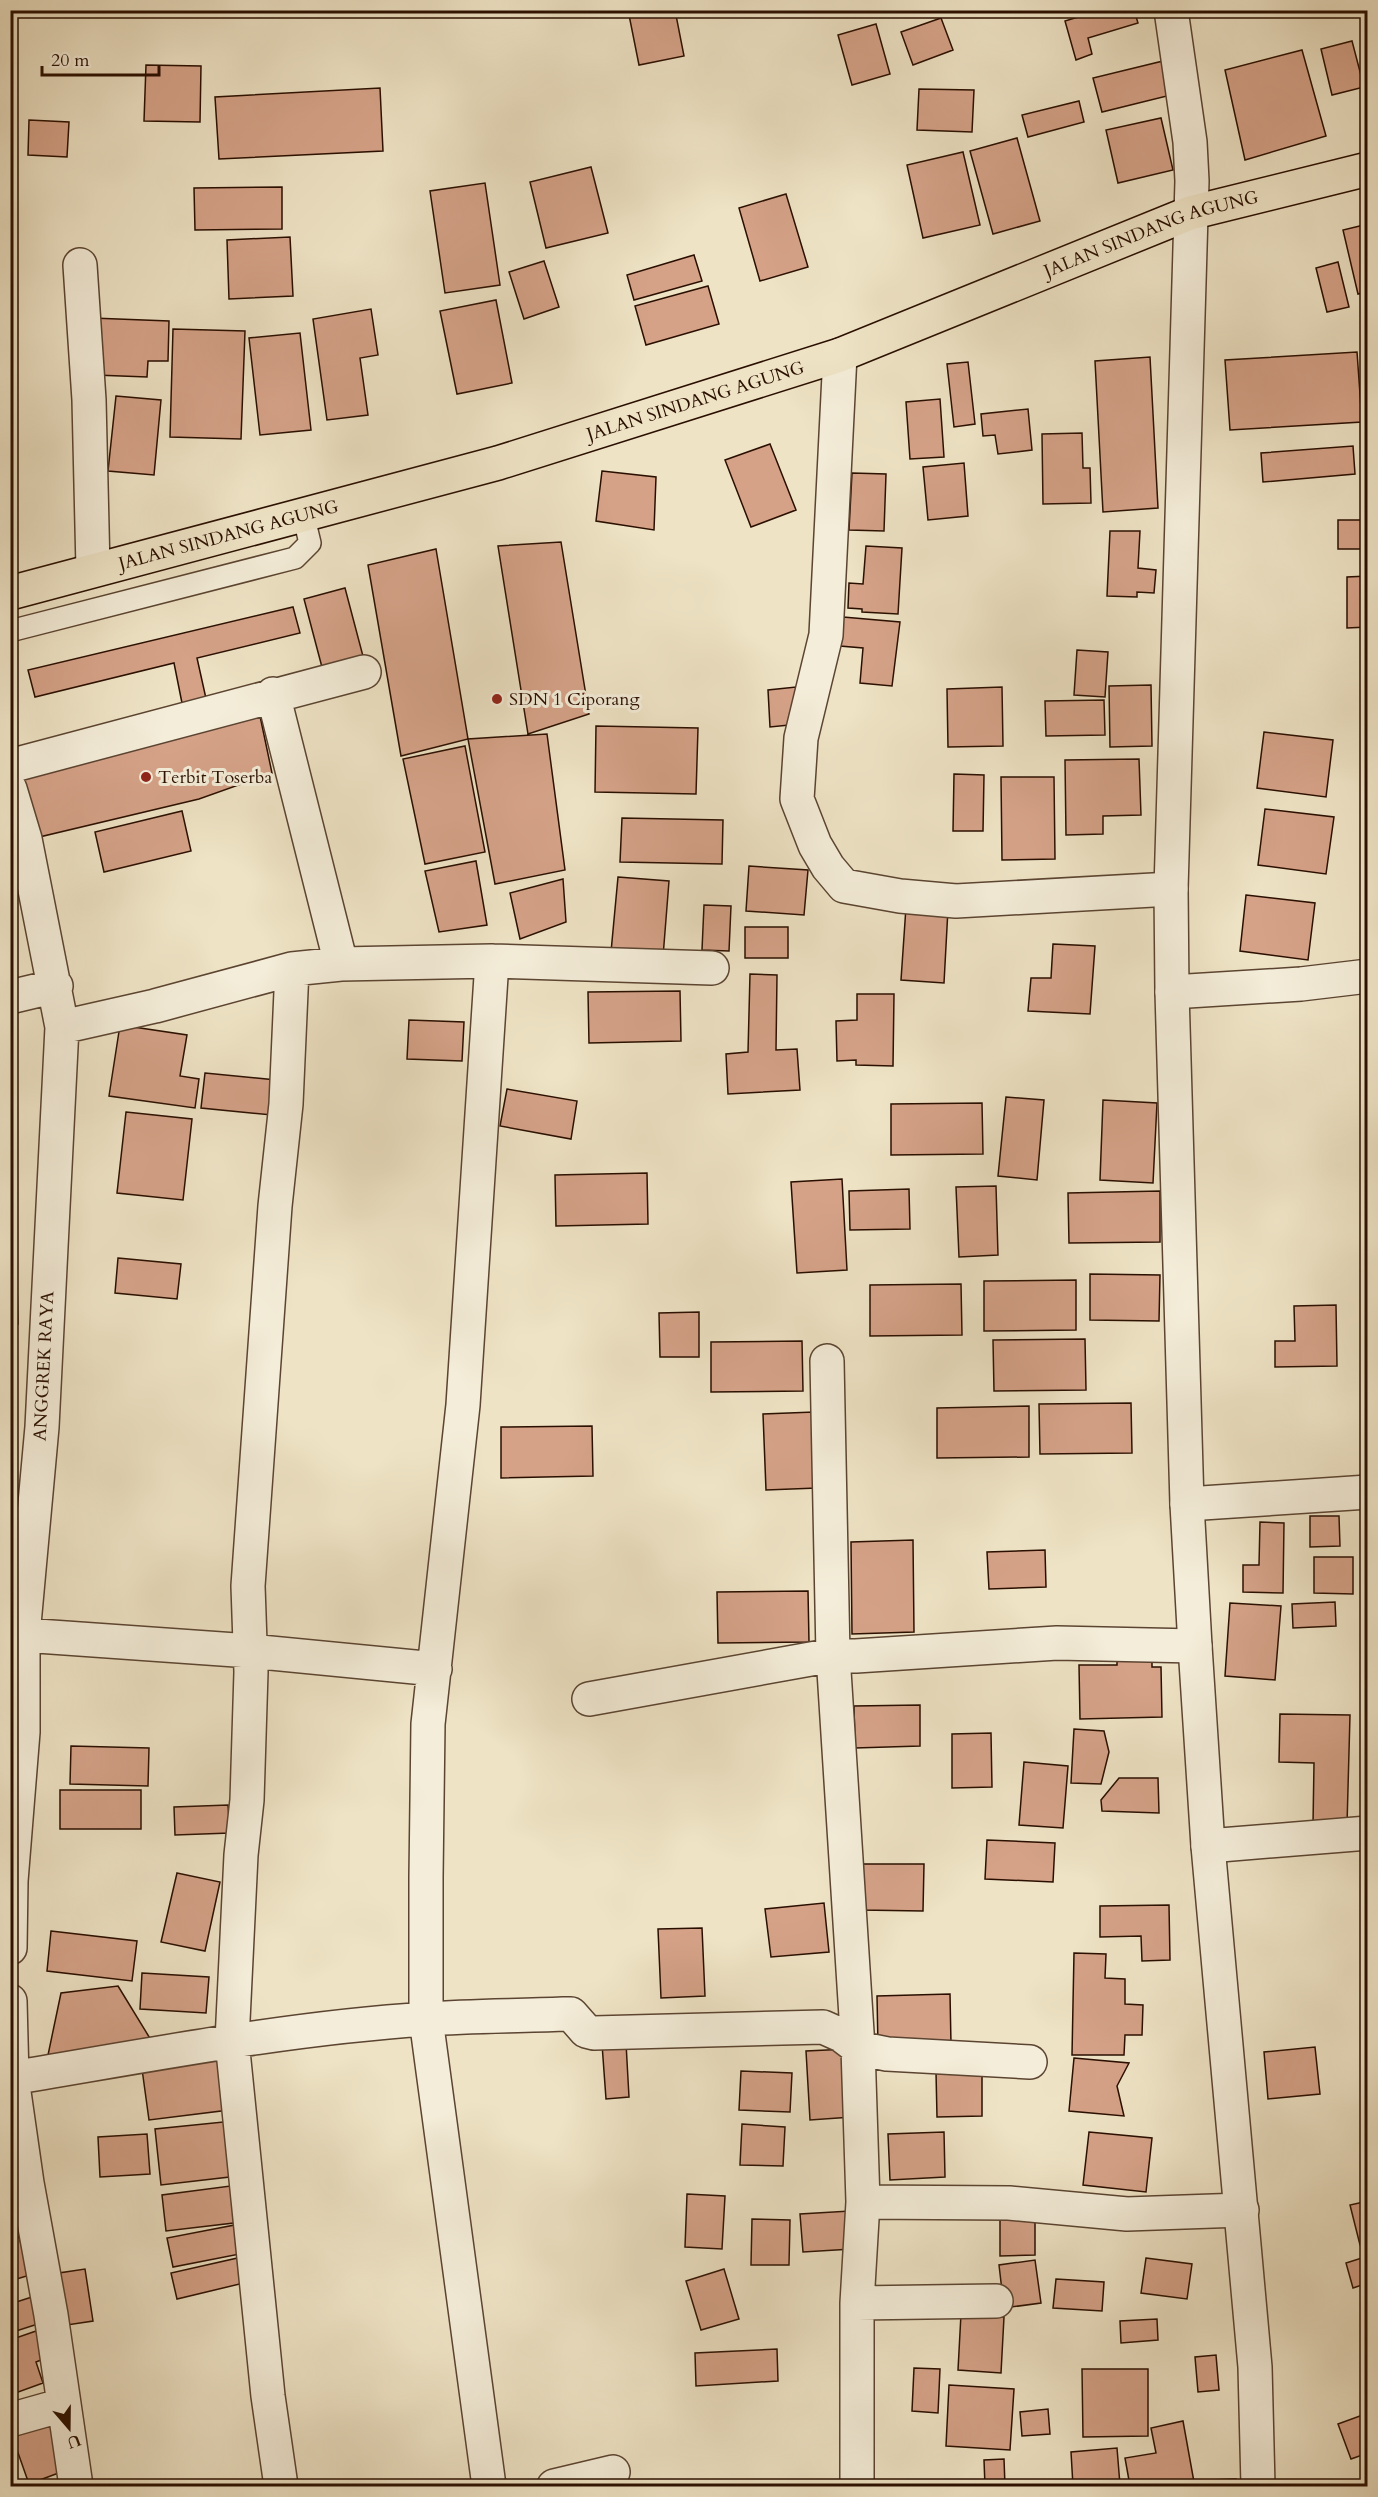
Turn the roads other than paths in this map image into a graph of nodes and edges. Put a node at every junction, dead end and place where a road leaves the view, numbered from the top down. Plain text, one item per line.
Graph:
1 (1171, 10) edge
2 (1368, 170) edge
3 (1191, 213) junction
4 (80, 265) dead end
5 (840, 355) junction
6 (303, 514) junction
7 (164, 550) junction
8 (93, 569) junction
9 (174, 588) junction
10 (10, 593) edge
11 (10, 631) edge
12 (364, 672) dead end
13 (273, 694) junction
14 (10, 766) edge
15 (10, 789) edge
16 (1172, 889) junction
17 (492, 961) junction
18 (341, 964) junction
19 (712, 968) dead end
20 (292, 969) junction
21 (1368, 976) edge
22 (56, 986) junction
23 (1172, 992) junction
24 (10, 997) edge
25 (62, 1027) junction
26 (826, 1361) dead end
27 (1368, 1492) edge
28 (1187, 1504) junction
29 (17, 1636) edge
30 (1195, 1646) junction
31 (250, 1652) junction
32 (833, 1655) junction
33 (435, 1669) junction
34 (589, 1699) dead end
35 (1368, 1833) edge
36 (1208, 1846) junction
37 (10, 1948) edge
38 (10, 2001) edge
39 (426, 2019) junction
40 (232, 2041) junction
41 (858, 2048) junction
42 (1030, 2062) dead end
43 (12, 2078) junction
44 (19, 2186) edge
45 (863, 2202) junction
46 (1242, 2210) junction
47 (996, 2301) dead end
48 (857, 2303) junction
49 (63, 2404) junction
50 (10, 2420) edge
51 (613, 2472) dead end
52 (76, 2487) edge
53 (281, 2487) edge
54 (489, 2487) edge
55 (554, 2487) edge
56 (857, 2487) edge
57 (1258, 2487) edge

1 - 3 street
2 - 3 main road, JALAN SINDANG AGUNG
3 - 5 main road, JALAN SINDANG AGUNG
3 - 16 street
4 - 8 street
5 - 6 main road, JALAN SINDANG AGUNG
5 - 16 street
6 - 7 main road, JALAN SINDANG AGUNG
6 - 9 lane
7 - 8 main road, JALAN SINDANG AGUNG
7 - 9 lane
8 - 10 main road, JALAN SINDANG AGUNG
9 - 11 lane
12 - 13 street
13 - 14 street
13 - 18 street
15 - 22 street, ANGGREK RAYA
16 - 23 street
17 - 18 street
17 - 19 street
17 - 33 street
18 - 20 street
20 - 25 street
20 - 31 street
21 - 23 street
22 - 24 street
22 - 25 street, ANGGREK RAYA
23 - 28 street
25 - 29 street, ANGGREK RAYA
26 - 32 street
27 - 28 street
28 - 30 street
29 - 31 street
29 - 37 street, ANGGREK RAYA
30 - 32 street
30 - 36 street
31 - 33 street
31 - 40 street
32 - 34 street
32 - 41 street
33 - 39 street
35 - 36 street
36 - 46 street
38 - 43 street
39 - 40 street
39 - 41 street
39 - 54 street
40 - 43 street
40 - 53 street
41 - 42 street
41 - 45 street
43 - 44 street
44 - 49 street
45 - 46 street
45 - 48 street
46 - 57 street
47 - 48 street
48 - 56 street
49 - 50 street
49 - 52 street
51 - 55 street

